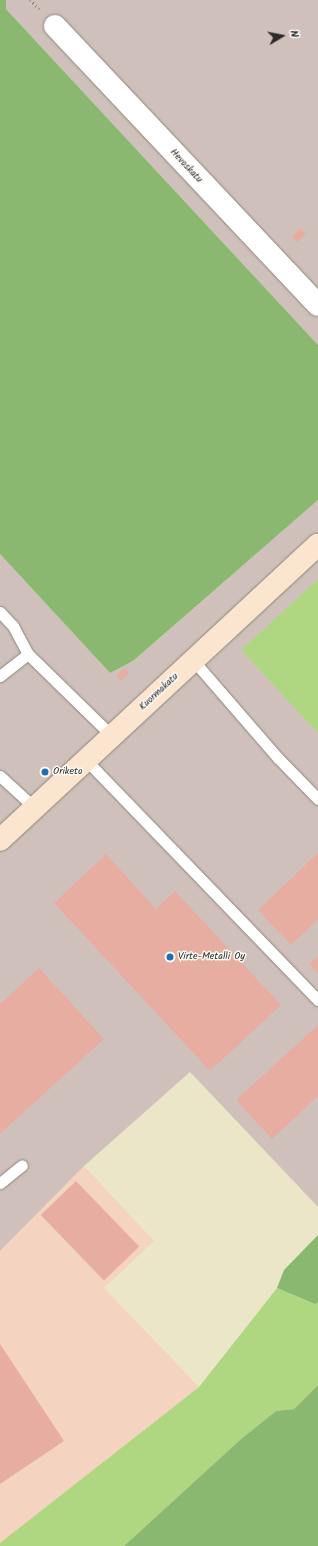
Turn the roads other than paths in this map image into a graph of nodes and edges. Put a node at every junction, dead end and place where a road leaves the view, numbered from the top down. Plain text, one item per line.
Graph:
1 (55, 26) dead end
2 (318, 305) edge
3 (318, 544) edge
4 (0, 612) edge
5 (28, 654) junction
6 (193, 660) junction
7 (0, 676) edge
8 (112, 736) junction
9 (86, 760) junction
10 (0, 776) edge
11 (318, 799) edge
12 (35, 808) junction
13 (0, 840) edge
14 (318, 1000) edge
15 (22, 1165) dead end
16 (0, 1183) edge

1 - 2 street, Hevoskatu
3 - 6 street, Kuormakatu
4 - 5 lane
5 - 7 lane
5 - 8 lane
6 - 8 street, Kuormakatu
6 - 11 lane
8 - 9 street, Kuormakatu
9 - 12 street, Kuormakatu
9 - 14 lane
10 - 12 lane
12 - 13 street, Kuormakatu
15 - 16 lane

